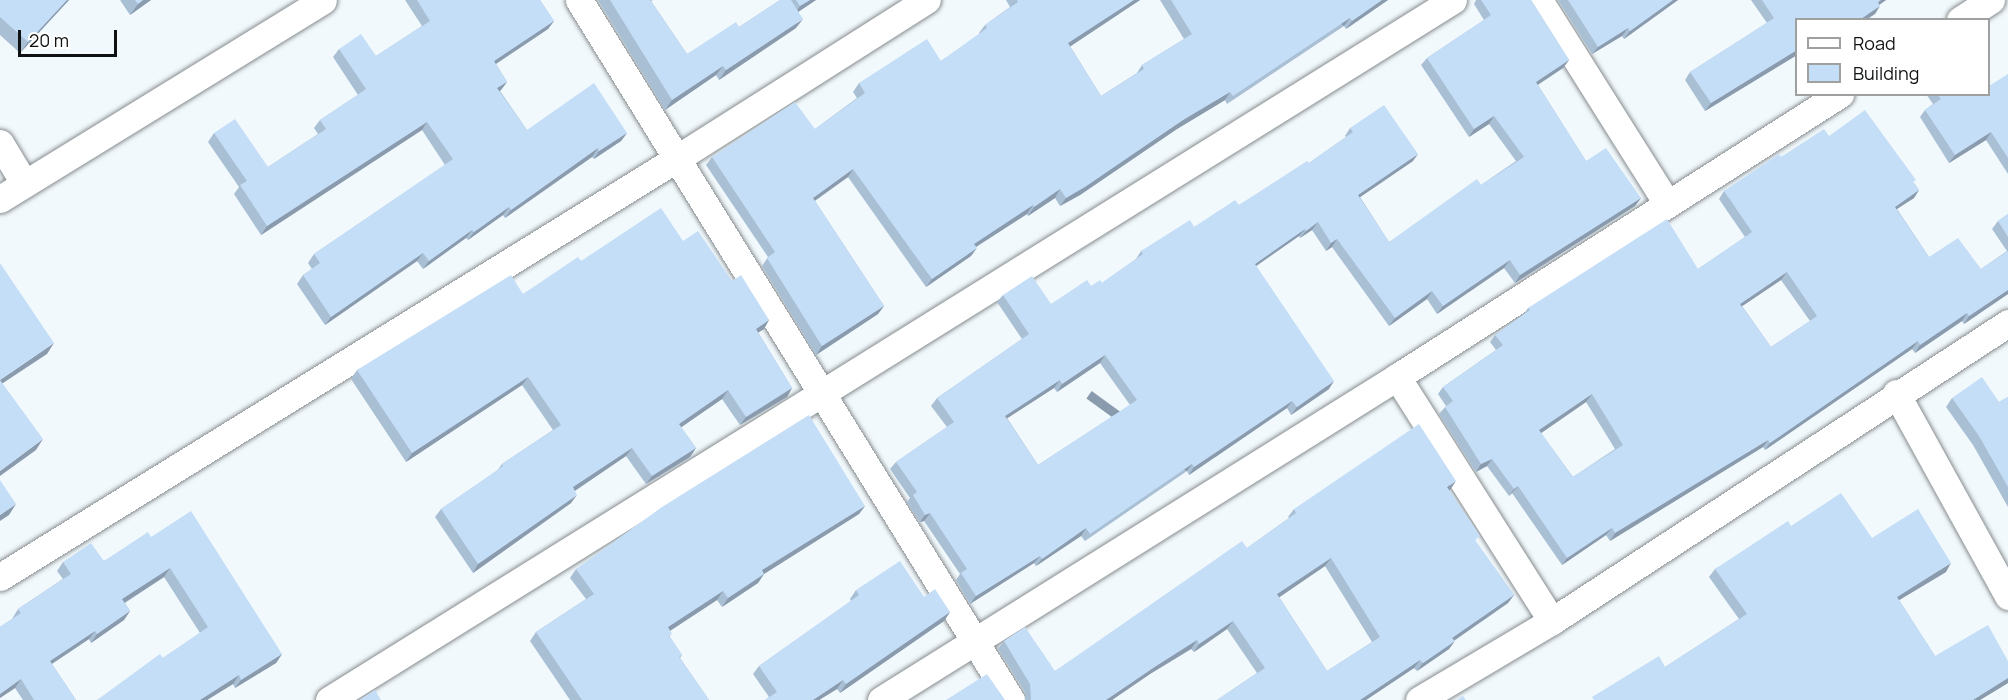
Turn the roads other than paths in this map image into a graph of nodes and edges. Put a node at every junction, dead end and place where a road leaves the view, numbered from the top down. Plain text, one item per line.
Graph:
1 (323, 0) edge
2 (579, 0) edge
3 (927, 0) edge
4 (1453, 0) edge
5 (1539, 0) edge
6 (1991, 0) edge
7 (1963, 18) edge
8 (1837, 96) edge
9 (0, 143) edge
10 (676, 159) junction
11 (24, 183) junction
12 (0, 199) edge
13 (1667, 203) junction
14 (2008, 323) edge
15 (1397, 377) junction
16 (1896, 393) junction
17 (820, 394) junction
18 (0, 577) edge
19 (2008, 596) edge
20 (1552, 621) junction
21 (975, 642) junction
22 (329, 700) edge
23 (881, 700) edge
24 (1011, 700) edge
25 (1419, 700) edge

1 - 11 street
2 - 10 street
3 - 10 street
4 - 17 street
5 - 13 street
6 - 7 street
8 - 13 street
9 - 11 street
10 - 17 street
10 - 18 street
11 - 12 street
13 - 15 street
14 - 16 street
15 - 20 street
15 - 21 street
16 - 19 street
16 - 20 street
17 - 21 street
17 - 22 street
20 - 25 street
21 - 23 street
21 - 24 street

